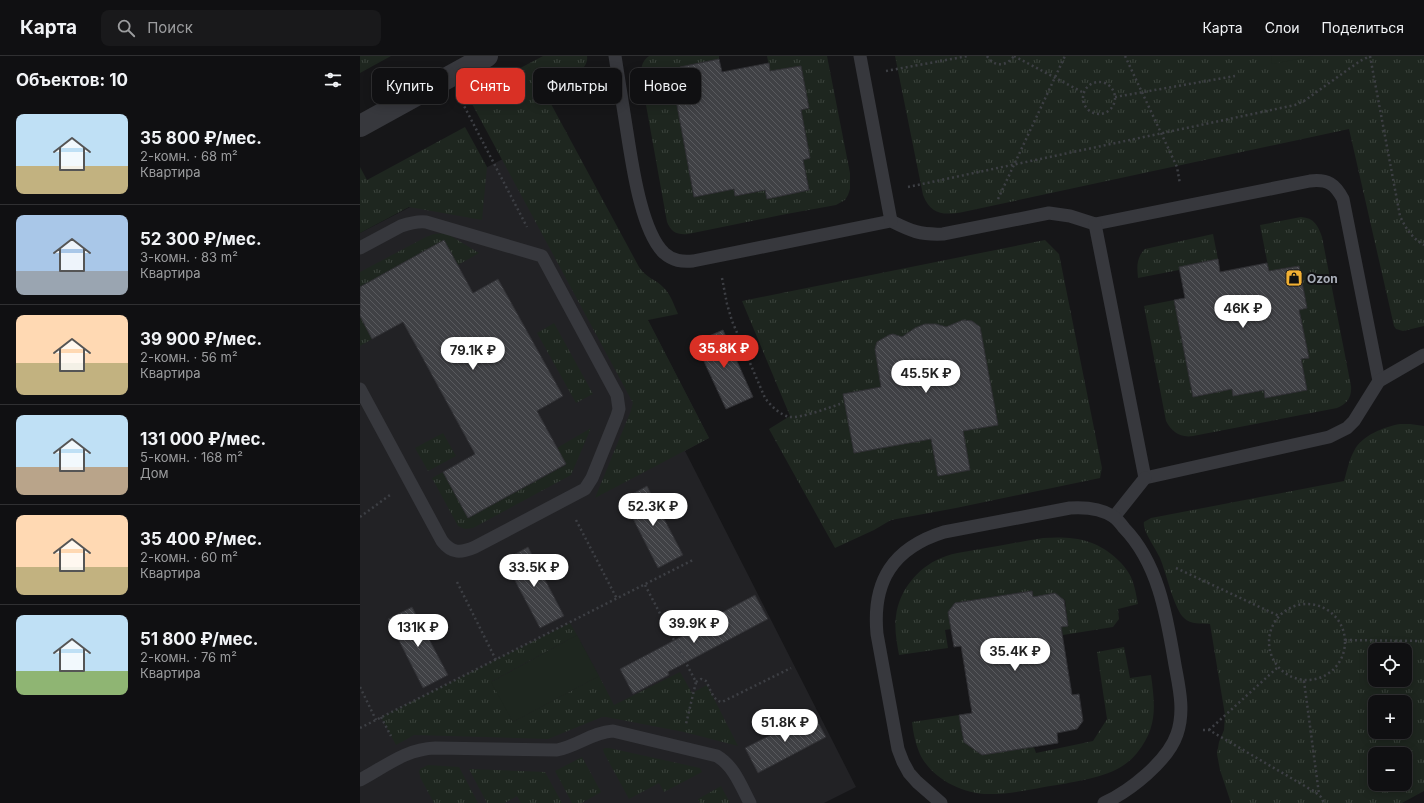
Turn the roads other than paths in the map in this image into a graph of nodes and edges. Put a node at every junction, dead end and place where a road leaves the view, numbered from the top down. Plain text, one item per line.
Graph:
1 (487, 56) edge
2 (615, 56) edge
3 (860, 56) edge
4 (360, 126) edge
5 (892, 221) junction
6 (1095, 224) junction
7 (360, 248) edge
8 (1424, 355) edge
9 (1379, 381) junction
10 (360, 389) edge
11 (1145, 478) junction
12 (1114, 517) junction
13 (360, 780) edge
14 (750, 803) edge
15 (941, 803) edge
16 (1104, 803) edge

1 - 4 street
2 - 5 lane
3 - 5 lane
5 - 6 lane
6 - 9 lane
6 - 11 lane
7 - 10 lane
8 - 9 lane
9 - 11 lane
11 - 12 lane
12 - 15 lane
12 - 16 lane
13 - 14 lane

